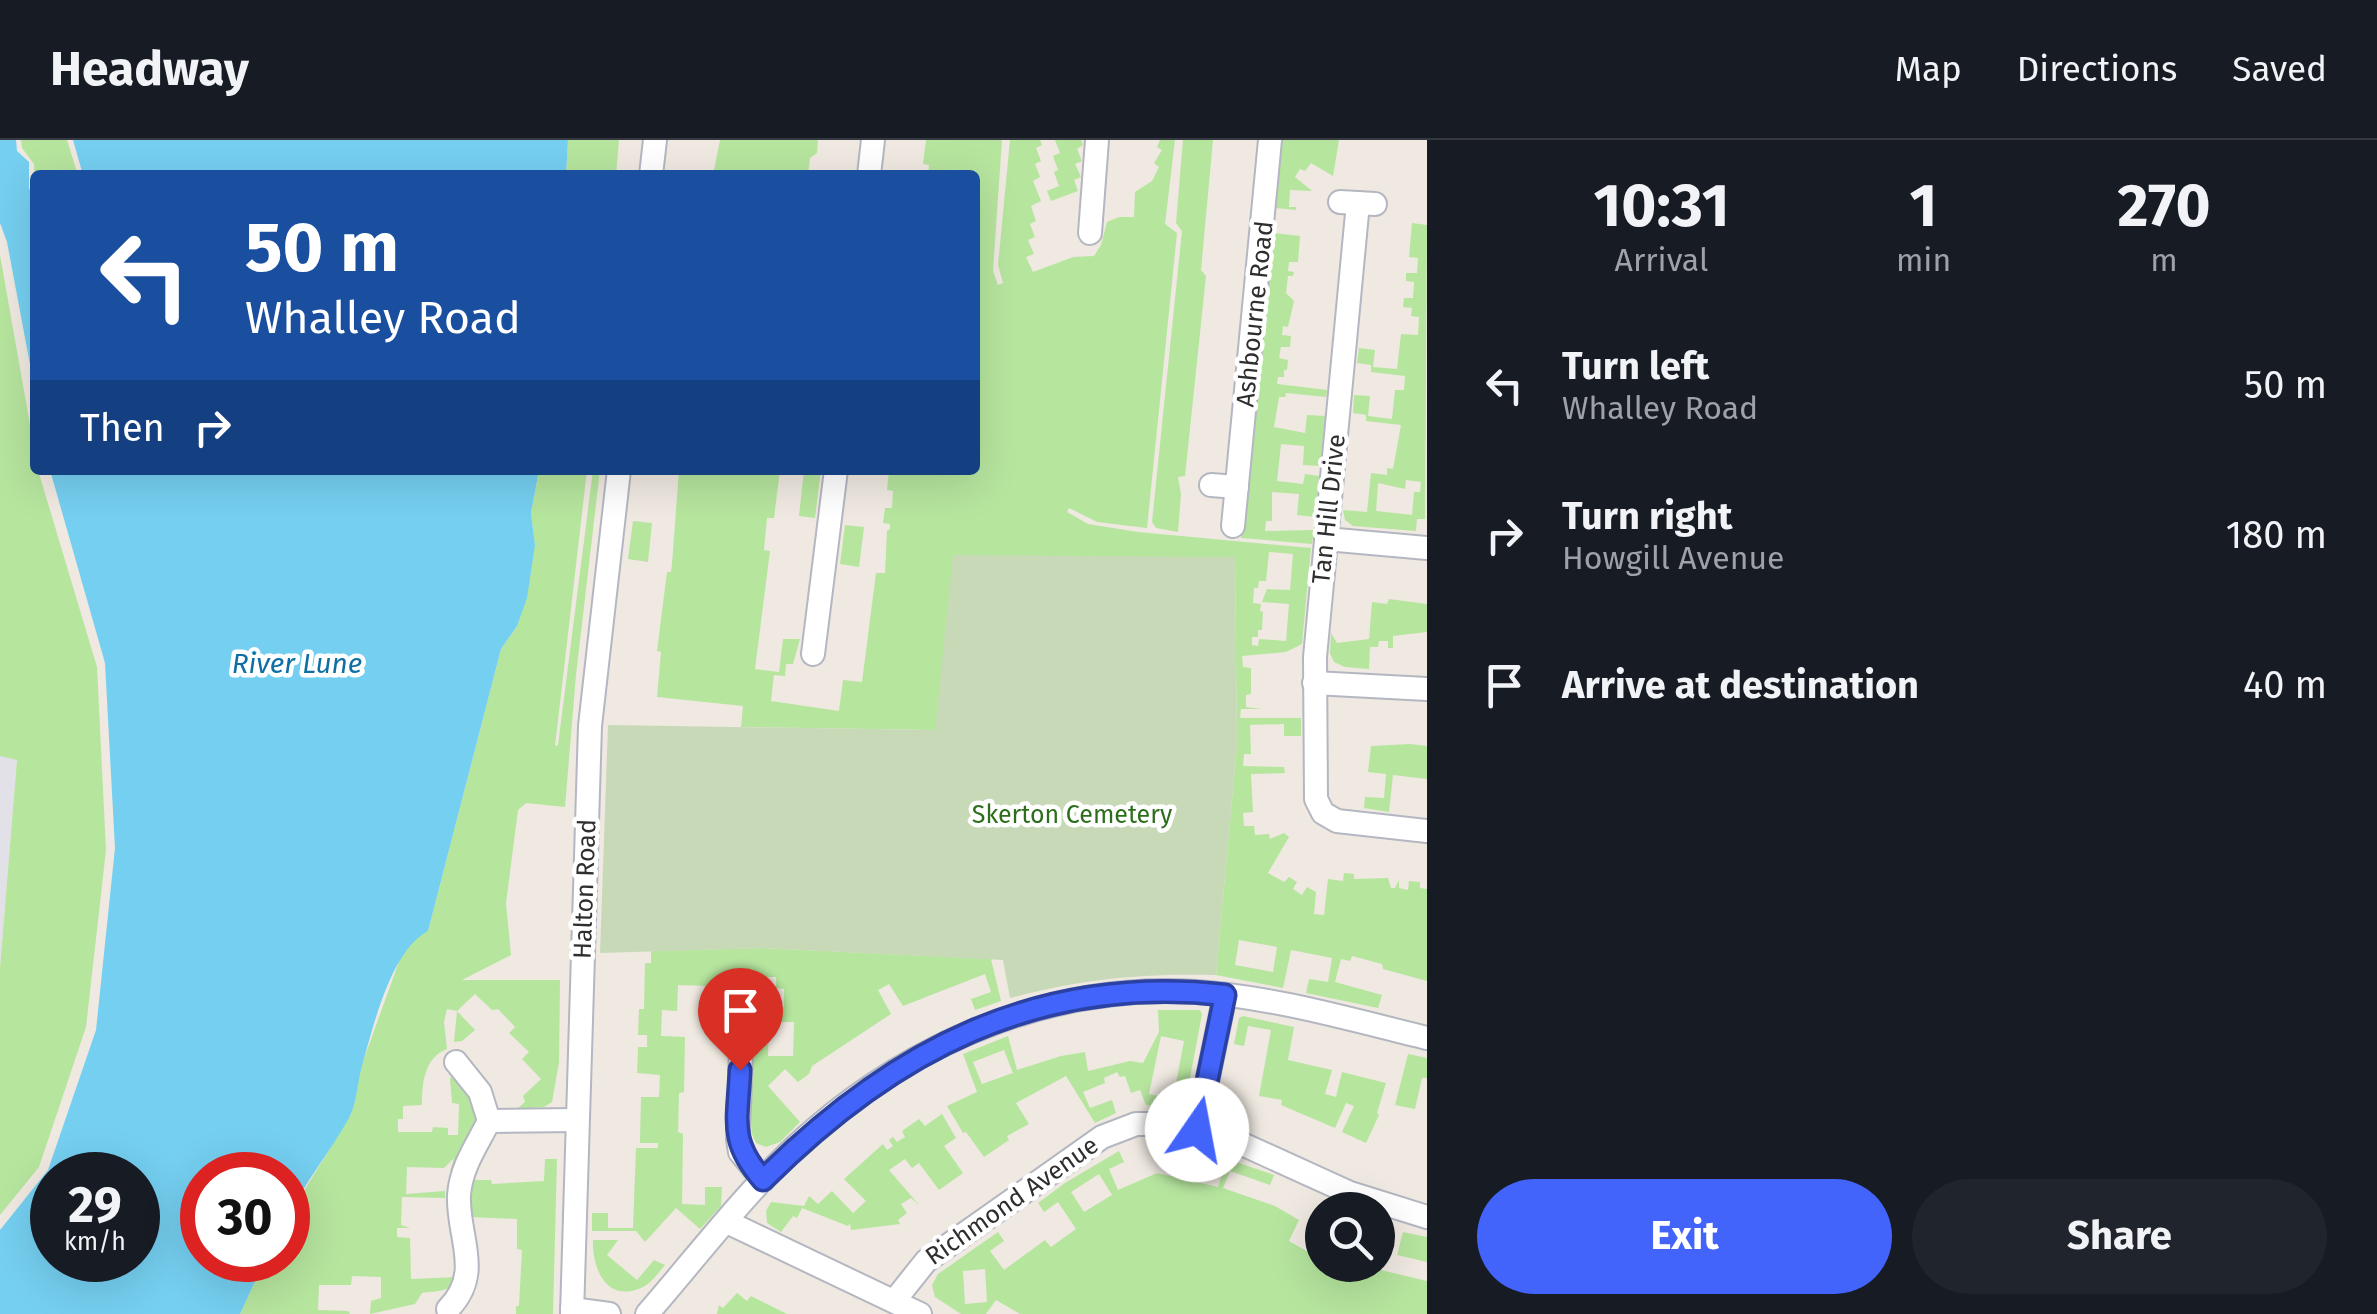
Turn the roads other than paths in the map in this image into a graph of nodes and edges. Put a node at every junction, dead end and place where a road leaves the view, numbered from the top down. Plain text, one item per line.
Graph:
1 (654, 140) edge
2 (873, 140) edge
3 (1097, 140) edge
4 (1270, 140) edge
5 (652, 170) edge
6 (870, 170) edge
7 (1358, 203) dead end
8 (1090, 233) dead end
9 (618, 475) edge
10 (835, 475) edge
11 (1212, 485) dead end
12 (1237, 488) junction
13 (1233, 526) dead end
14 (1326, 539) junction
15 (1427, 548) edge
16 (813, 654) dead end
17 (1314, 683) junction
18 (1427, 689) edge
19 (1427, 831) edge
20 (1225, 995) junction
21 (1427, 1038) edge
22 (740, 1050) dead end
23 (456, 1062) dead end
24 (578, 1120) junction
25 (489, 1121) junction
26 (1197, 1130) junction
27 (763, 1180) junction
28 (1427, 1217) edge
29 (727, 1222) junction
30 (896, 1300) junction
31 (448, 1309) dead end
32 (572, 1312) edge
33 (609, 1314) edge
34 (646, 1314) edge
35 (920, 1314) edge

1 - 5 street
2 - 6 street
3 - 8 street
4 - 12 street, Ashbourne Road
7 - 14 street, Tan Hill Drive
9 - 24 street, Halton Road
10 - 16 street
11 - 12 street
12 - 13 street, Ashbourne Road
14 - 15 street
14 - 17 street, Tan Hill Drive
17 - 18 street
17 - 19 street, Tan Hill Drive
20 - 21 street
20 - 26 street
20 - 27 street
22 - 27 street
23 - 25 street
24 - 25 street
24 - 32 street, Halton Road
25 - 31 street
26 - 28 street, Richmond Avenue
26 - 30 street, Richmond Avenue
27 - 29 street
29 - 30 street
29 - 34 street
30 - 35 street
32 - 33 street, Halton Road

